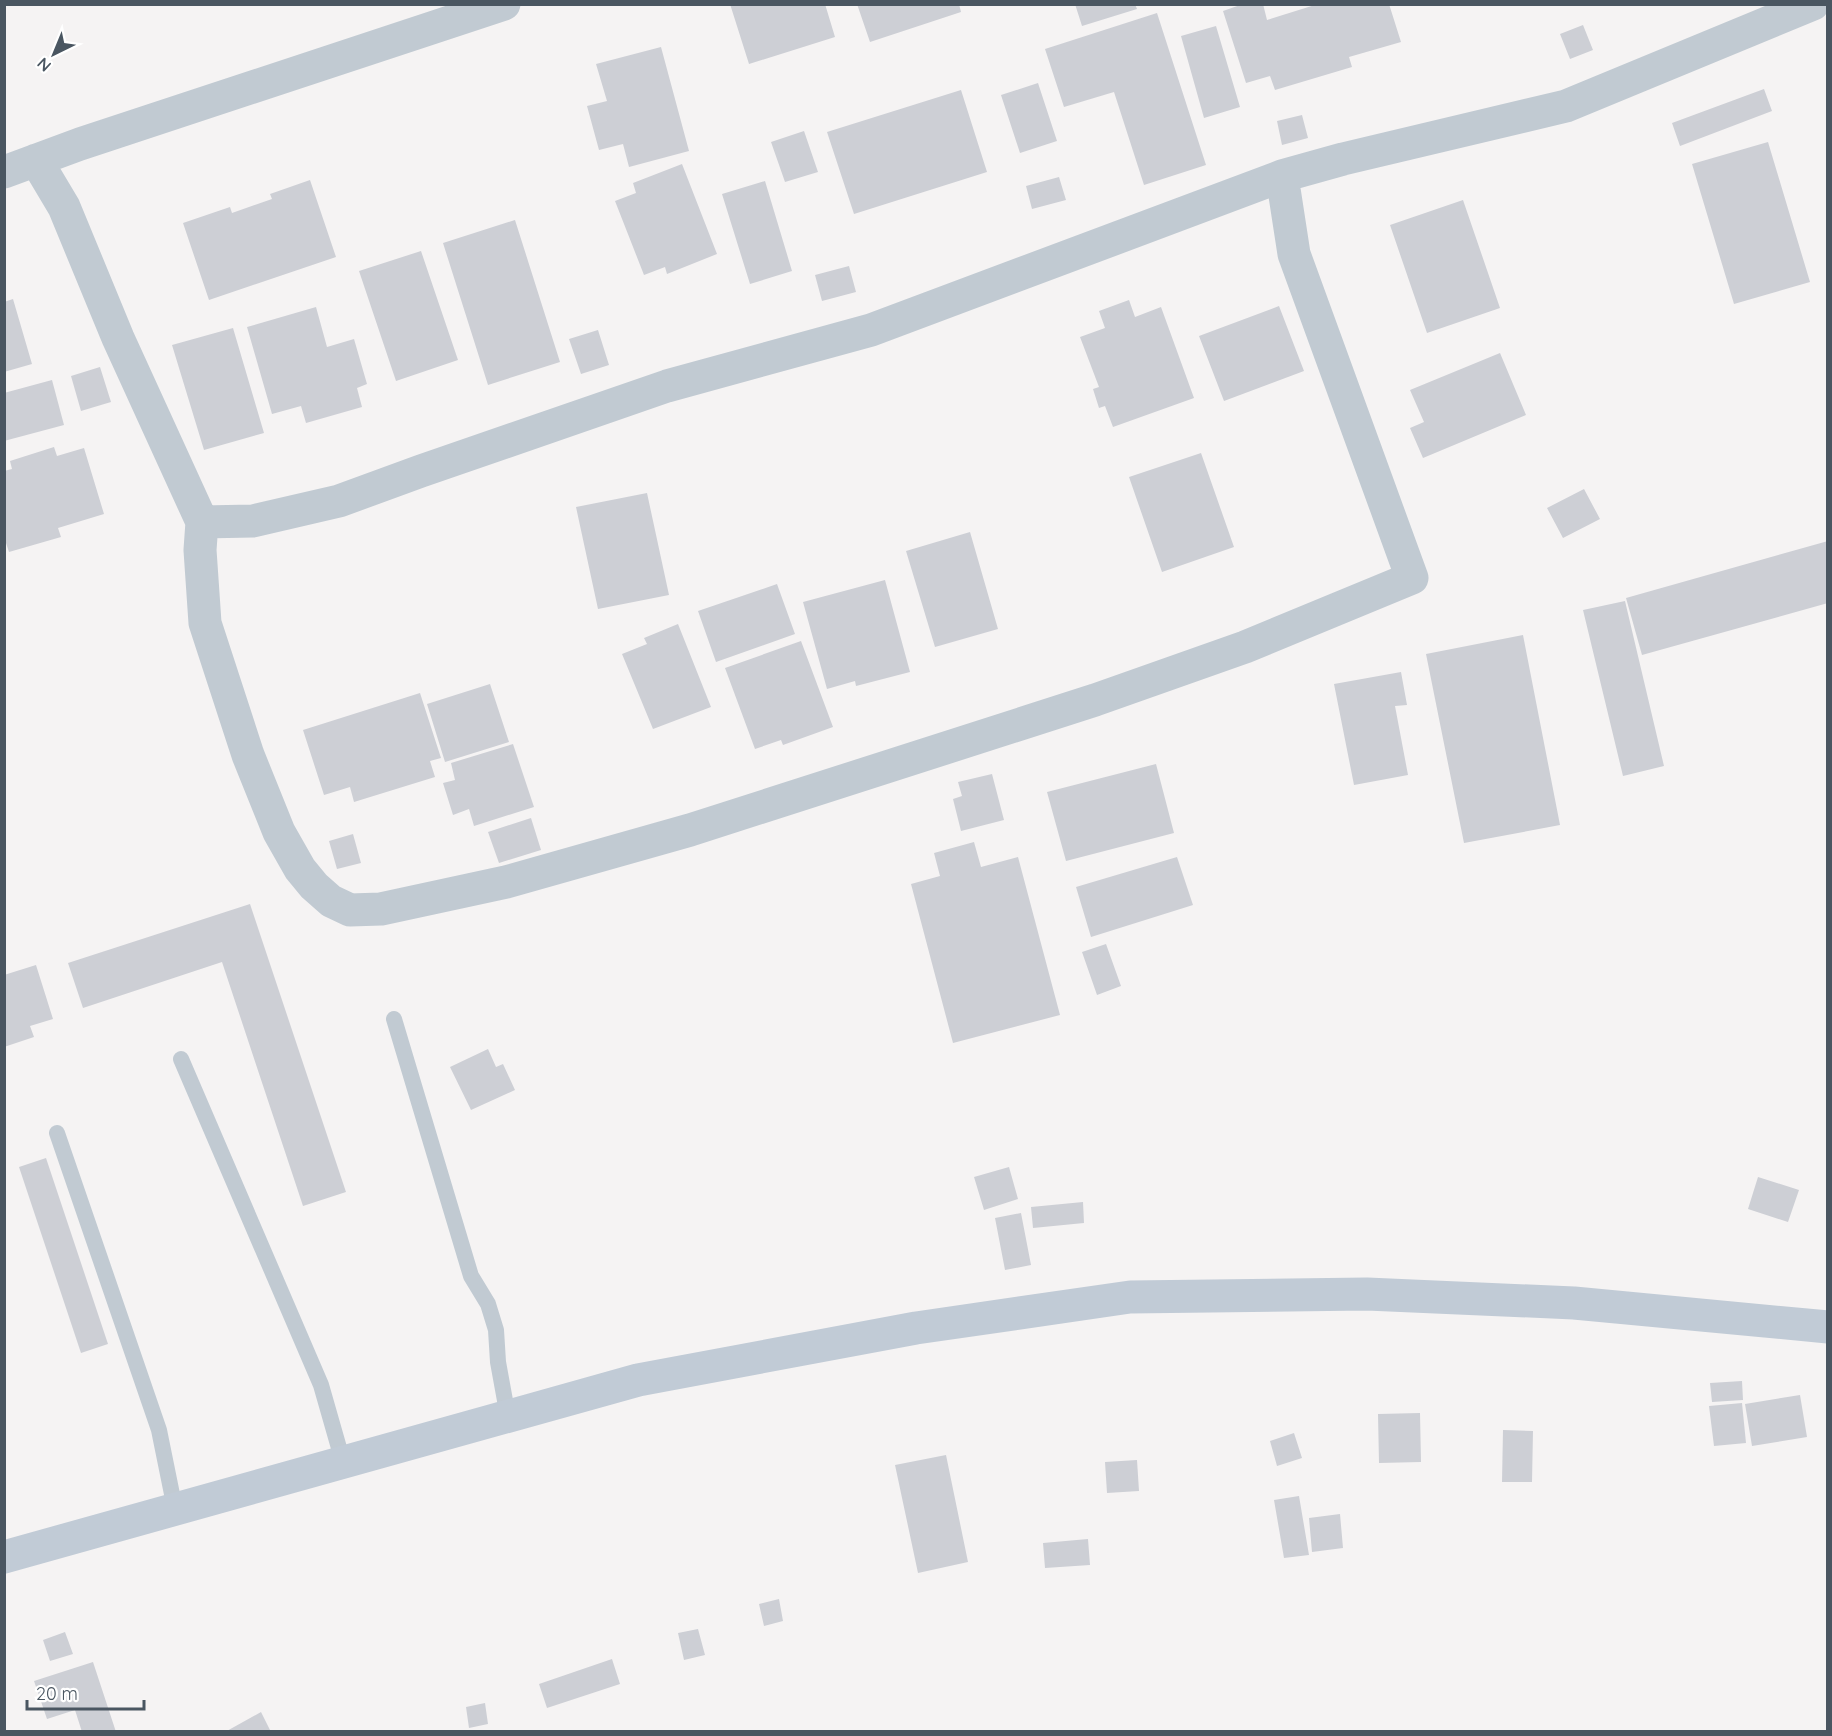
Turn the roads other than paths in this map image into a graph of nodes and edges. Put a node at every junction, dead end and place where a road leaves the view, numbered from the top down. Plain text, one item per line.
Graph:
1 (504, 4) edge
2 (1813, 4) edge
3 (36, 160) junction
4 (4, 172) edge
5 (1282, 176) junction
6 (202, 522) junction
7 (394, 1019) dead end
8 (181, 1059) dead end
9 (57, 1133) dead end
10 (1827, 1327) edge
11 (507, 1416) junction
12 (344, 1462) junction
13 (175, 1509) junction
14 (4, 1557) edge

1 - 3 street
2 - 5 street
3 - 4 street
3 - 6 street
5 - 6 street
5 - 6 street
7 - 11 lane
8 - 12 lane
9 - 13 lane
10 - 11 main road
11 - 12 main road
12 - 13 main road
13 - 14 main road

